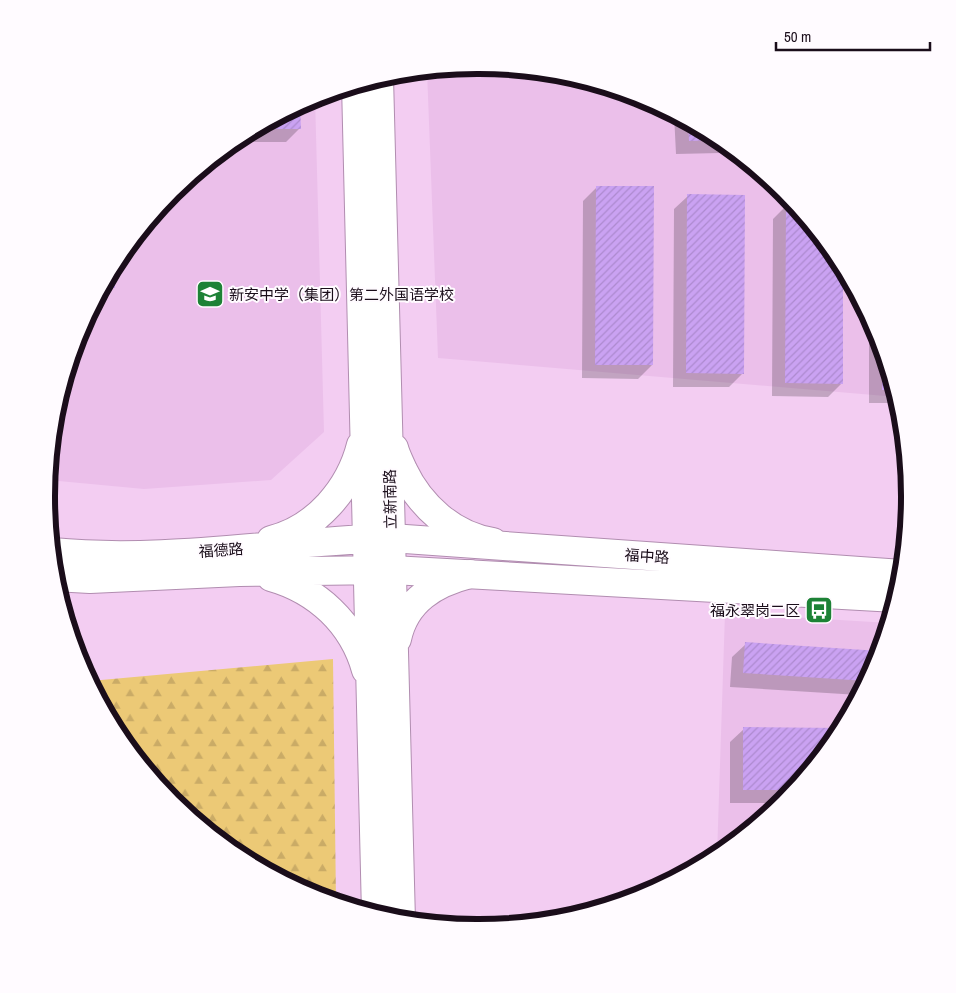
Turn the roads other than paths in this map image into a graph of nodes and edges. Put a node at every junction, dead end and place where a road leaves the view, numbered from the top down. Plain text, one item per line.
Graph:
1 (380, 85) edge
2 (356, 92) edge
3 (376, 405) junction
4 (380, 538) junction
5 (524, 547) junction
6 (241, 548) junction
7 (59, 553) edge
8 (380, 570) junction
9 (256, 572) junction
10 (894, 573) edge
11 (471, 574) junction
12 (63, 577) edge
13 (889, 598) edge
14 (394, 652) junction
15 (371, 691) junction
16 (376, 907) edge
17 (401, 912) edge

1 - 3 street, 立新南路
2 - 3 street, 立新南路
3 - 4 street, 立新南路
3 - 5 street
3 - 6 street
4 - 5 street, 福中路
4 - 6 street, 福德路
4 - 8 street, 立新南路
5 - 10 street, 福中路
6 - 7 street, 福德路
8 - 9 street, 福德路
8 - 11 street, 福中路
8 - 14 street, 立新南路
8 - 15 street, 立新南路
9 - 12 street, 福德路
9 - 15 street
11 - 13 street, 福中路
11 - 14 street
14 - 17 street, 立新南路
15 - 16 street, 立新南路

